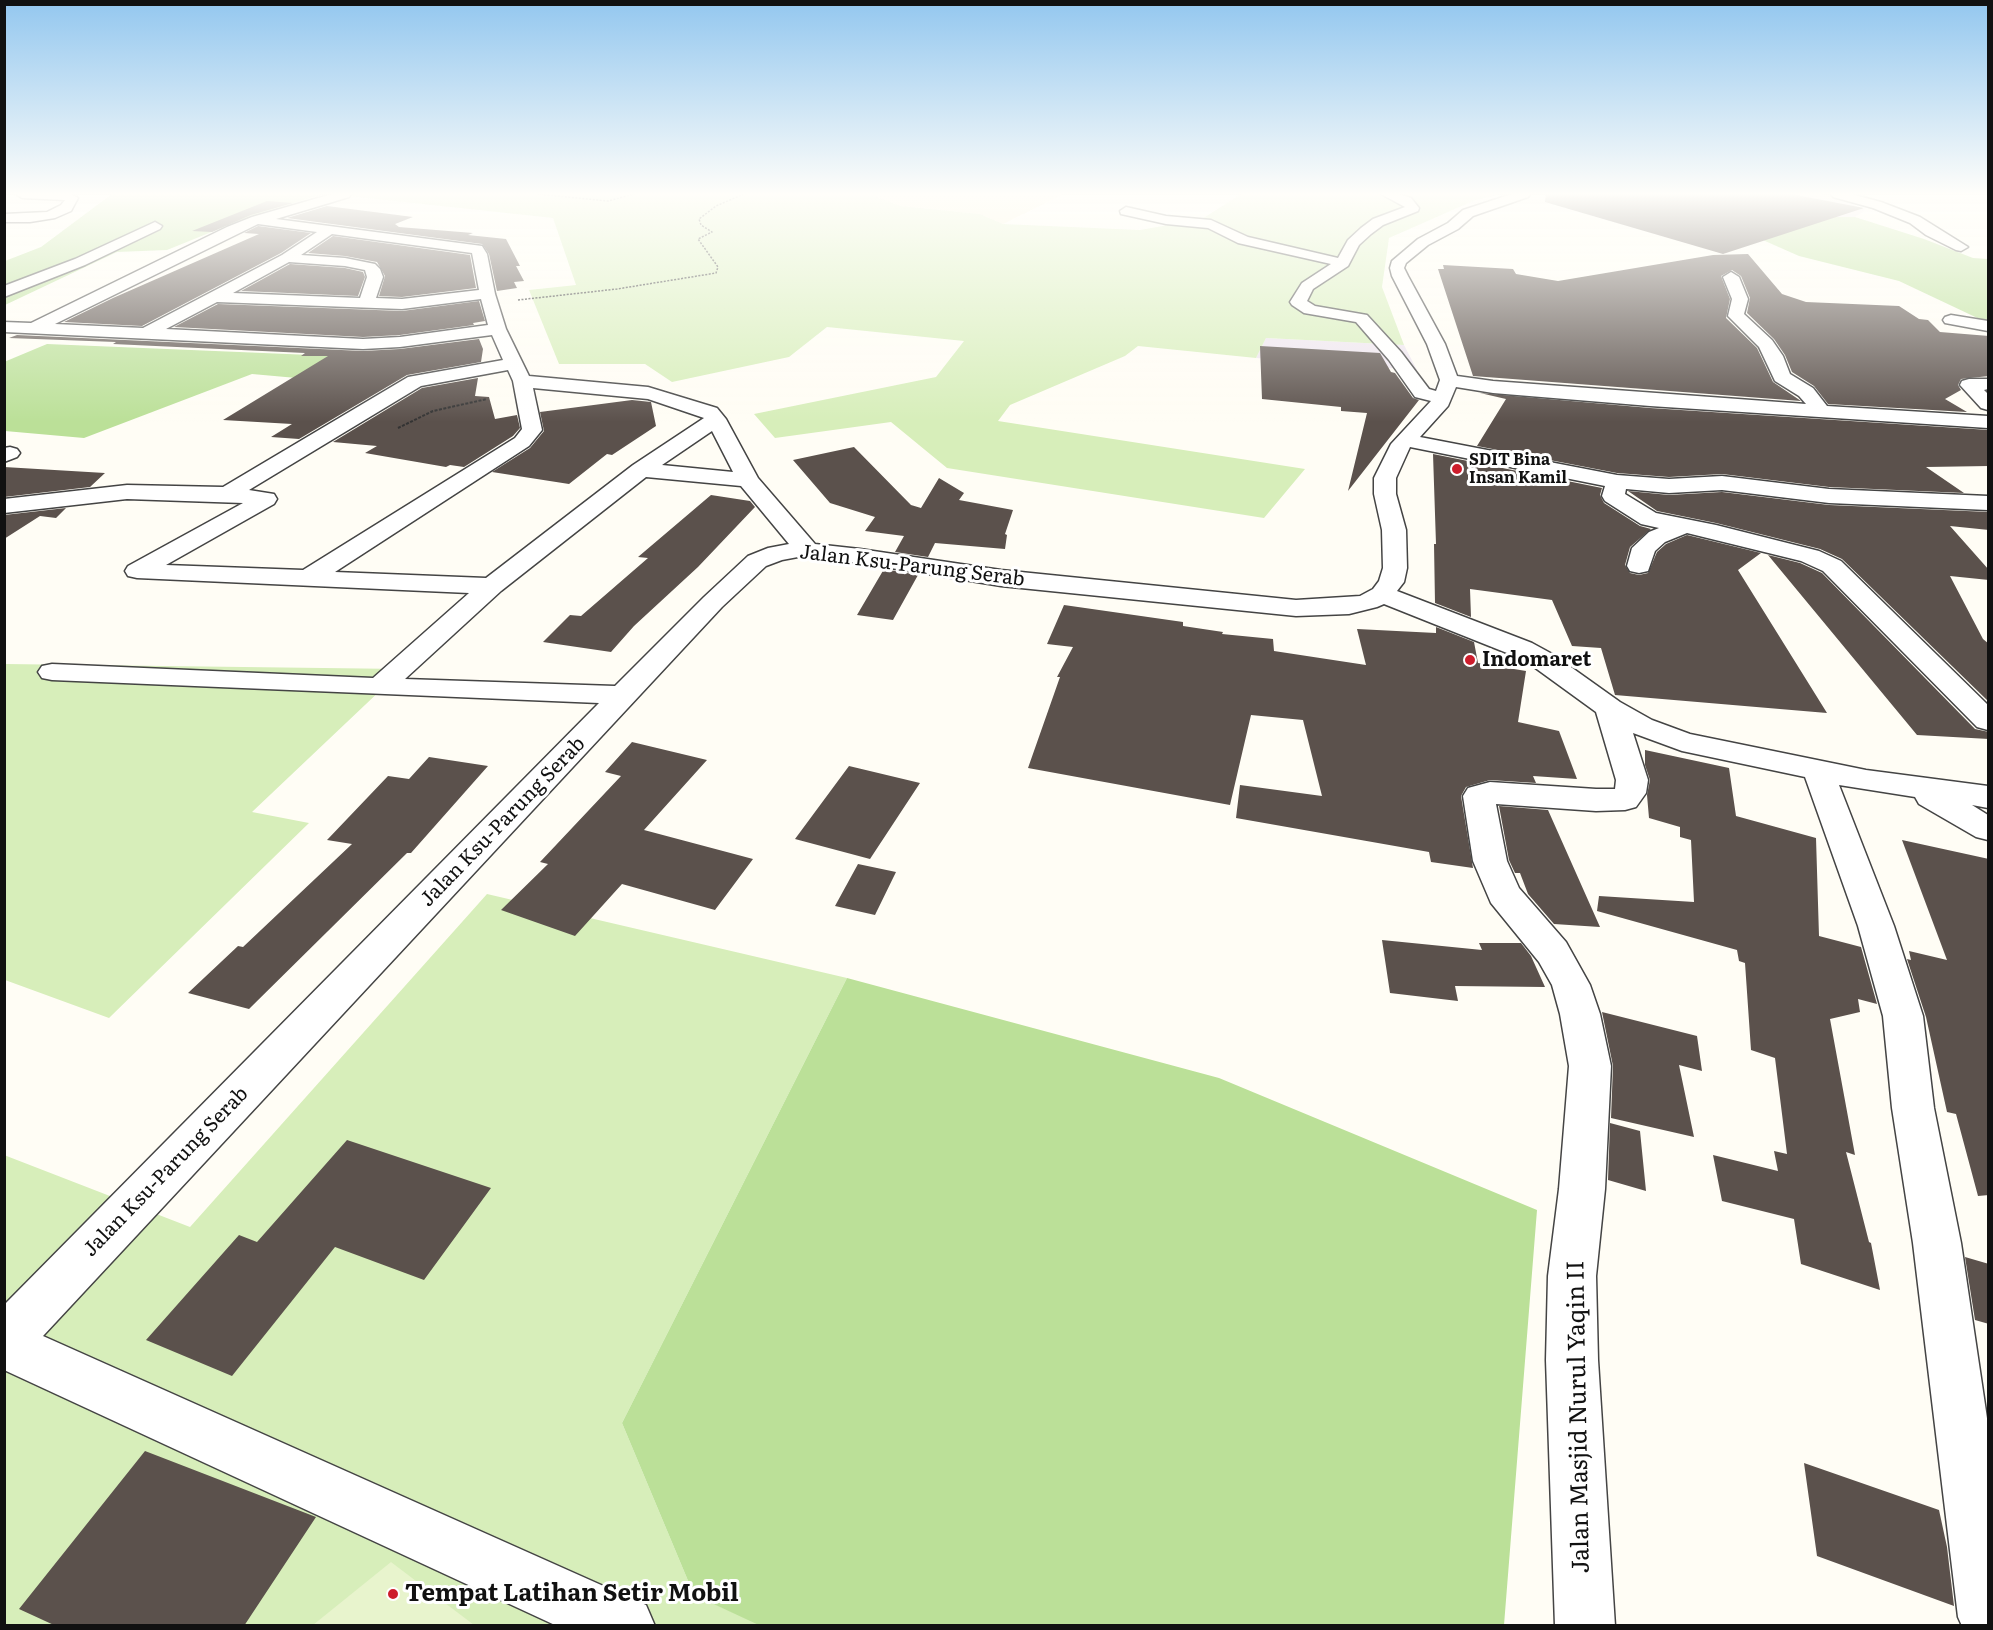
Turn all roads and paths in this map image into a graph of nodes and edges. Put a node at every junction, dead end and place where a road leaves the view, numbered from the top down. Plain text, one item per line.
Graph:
1 (60, 270) edge
2 (151, 270) edge
3 (264, 270) edge
4 (373, 270) edge
5 (483, 270) edge
6 (718, 270) edge
7 (1332, 270) edge
8 (1398, 270) edge
9 (1731, 277) dead end
10 (4, 292) edge
11 (214, 297) junction
12 (489, 299) junction
13 (366, 303) junction
14 (1951, 320) dead end
15 (1989, 326) edge
16 (4, 327) edge
17 (34, 328) junction
18 (498, 329) junction
19 (147, 333) junction
20 (520, 378) junction
21 (1449, 380) junction
22 (1986, 384) dead end
23 (1443, 399) junction
24 (1989, 404) edge
25 (1820, 410) junction
26 (716, 418) junction
27 (1989, 422) edge
28 (398, 429) dead end
29 (1405, 440) junction
30 (641, 470) junction
31 (748, 480) junction
32 (1617, 482) junction
33 (227, 494) junction
34 (1989, 503) edge
35 (4, 506) edge
36 (1685, 526) junction
37 (808, 551) junction
38 (1639, 566) dead end
39 (309, 576) junction
40 (492, 586) junction
41 (1382, 594) junction
42 (52, 672) dead end
43 (380, 687) junction
44 (625, 695) junction
45 (1610, 708) junction
46 (1989, 721) edge
47 (1818, 770) junction
48 (1912, 786) junction
49 (1989, 797) edge
50 (1989, 829) edge
51 (4, 1342) edge
52 (1989, 1617) edge
53 (625, 1626) edge
54 (1585, 1626) edge

1 - 10 street
2 - 17 street
3 - 11 street
4 - 13 street
5 - 12 street
6 - 12 path
7 - 23 street
8 - 21 street
9 - 25 street
11 - 13 street
11 - 19 street
12 - 13 street
12 - 18 street
14 - 15 street
16 - 17 street
17 - 19 street
18 - 19 street
18 - 20 street
20 - 26 street
20 - 28 path
20 - 33 street
20 - 39 street
21 - 23 street
21 - 25 street
22 - 24 street
23 - 29 street
25 - 27 street
26 - 30 street
26 - 31 street
29 - 32 street
29 - 41 street
30 - 31 street
30 - 40 street
31 - 37 street
32 - 34 street
32 - 36 street
33 - 35 street
33 - 39 street
36 - 38 street
36 - 46 street
37 - 41 street, Jalan Ksu-Parung Serab
37 - 44 street, Jalan Ksu-Parung Serab
39 - 40 street
40 - 43 street
41 - 45 street
42 - 43 street
43 - 44 street
44 - 51 street, Jalan Ksu-Parung Serab
45 - 47 street
45 - 54 street, Jalan Masjid Nurul Yaqin II
47 - 48 street
47 - 52 street
48 - 49 street
48 - 50 street
51 - 53 street

